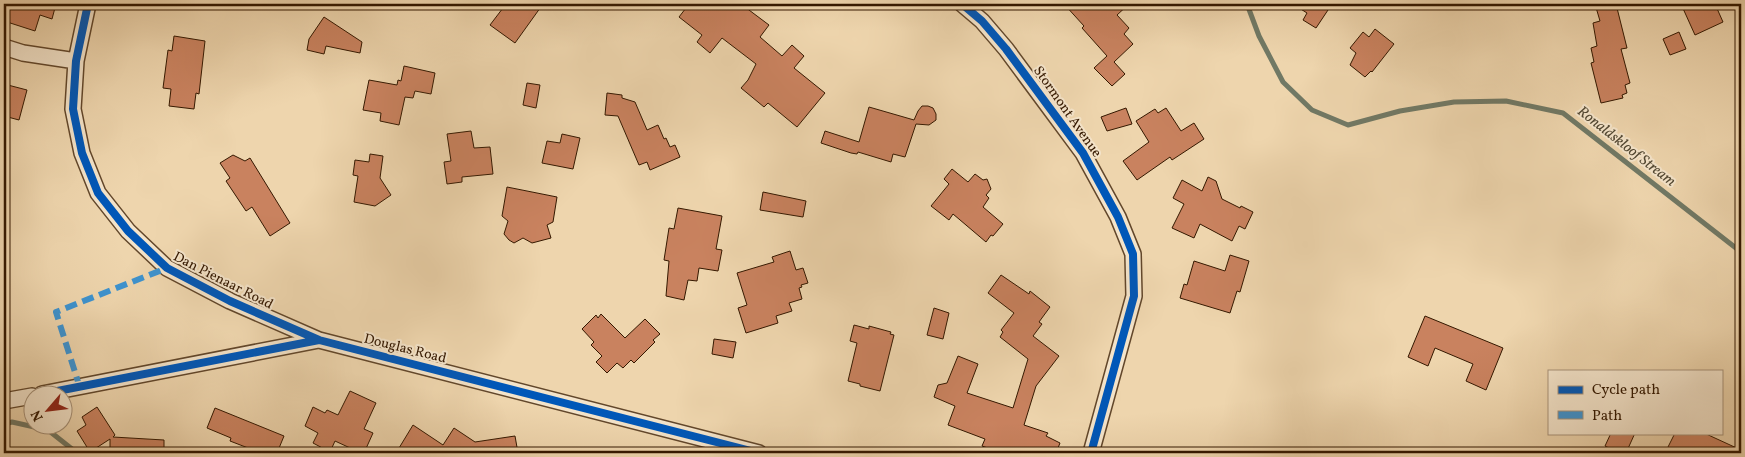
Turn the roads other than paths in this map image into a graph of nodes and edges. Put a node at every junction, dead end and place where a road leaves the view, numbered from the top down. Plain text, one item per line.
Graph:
1 (88, 4) edge
2 (962, 4) edge
3 (4, 47) edge
4 (76, 60) junction
5 (319, 340) junction
6 (72, 388) edge
7 (22, 398) edge
8 (4, 401) edge
9 (759, 453) edge
10 (1092, 453) edge

1 - 4 street, Dan Pienaar Road
2 - 10 street, Stormont Avenue
3 - 4 street
4 - 5 street, Dan Pienaar Road
5 - 6 street, Douglas Road
5 - 9 street, Douglas Road
7 - 8 street

